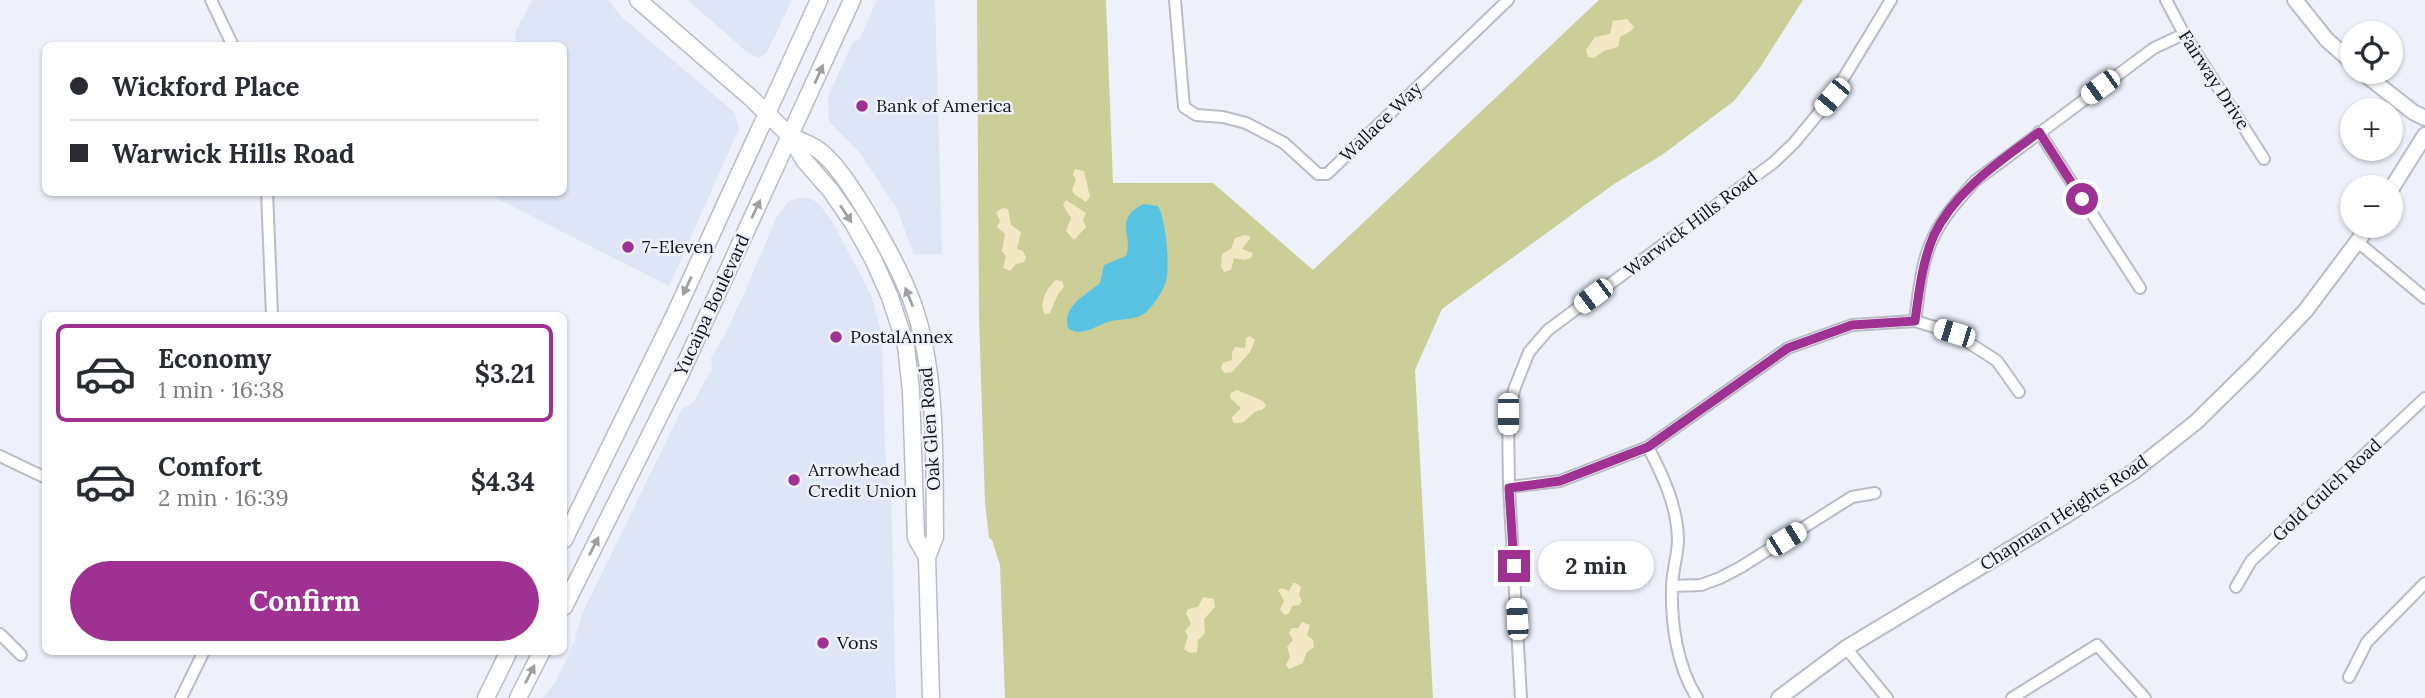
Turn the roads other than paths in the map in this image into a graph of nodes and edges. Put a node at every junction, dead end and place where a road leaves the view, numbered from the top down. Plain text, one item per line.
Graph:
1 (211, 0) edge
2 (638, 0) edge
3 (819, 0) edge
4 (852, 0) edge
5 (1175, 0) edge
6 (1508, 0) edge
7 (1891, 0) edge
8 (2166, 0) edge
9 (2295, 0) edge
10 (2184, 34) junction
11 (231, 42) edge
12 (2340, 51) edge
13 (2377, 84) edge
14 (768, 113) junction
15 (2425, 118) edge
16 (2039, 132) junction
17 (2425, 135) edge
18 (790, 136) junction
19 (2264, 159) dead end
20 (2400, 175) edge
21 (267, 196) edge
22 (2361, 238) edge
23 (2358, 243) junction
24 (2140, 289) dead end
25 (2425, 298) edge
26 (272, 312) edge
27 (1915, 321) junction
28 (2018, 392) dead end
29 (2425, 398) edge
30 (1648, 447) junction
31 (0, 456) edge
32 (42, 476) edge
33 (1509, 488) junction
34 (1875, 493) dead end
35 (567, 534) edge
36 (2425, 583) edge
37 (1672, 586) junction
38 (2236, 587) dead end
39 (567, 601) edge
40 (0, 634) edge
41 (1846, 648) junction
42 (21, 655) dead end
43 (202, 655) edge
44 (507, 655) edge
45 (540, 655) edge
46 (2349, 677) dead end
47 (181, 698) edge
48 (486, 698) edge
49 (518, 698) edge
50 (931, 698) edge
51 (1521, 698) edge
52 (1697, 698) edge
53 (1779, 698) edge
54 (1887, 698) edge
55 (2012, 698) edge
56 (2145, 698) edge

1 - 11 street
2 - 14 main road, Oak Glen Road
3 - 14 main road, Yucaipa Boulevard
18 -> 4 main road, Yucaipa Boulevard
5 - 6 street, Wallace Way
7 - 33 street, Warwick Hills Road
8 - 10 street, Fairway Drive
9 - 12 street
10 - 16 street
10 - 19 street, Fairway Drive
13 - 15 street
14 - 18 main road, Oak Glen Road
14 -> 35 main road, Yucaipa Boulevard
16 - 24 street
16 - 27 street
17 - 20 street
39 -> 18 main road, Yucaipa Boulevard
18 - 50 main road, Oak Glen Road
21 - 26 street
22 - 23 street, Chapman Heights Road
23 - 25 street
23 - 41 street, Chapman Heights Road
27 - 28 street
27 - 30 street
29 - 38 street, Gold Gulch Road
30 - 33 street
30 - 37 street
31 - 32 street
33 - 51 street, Warwick Hills Road
34 - 37 street
36 - 46 street
37 - 52 street
40 - 42 street
41 - 53 street, Chapman Heights Road
41 - 54 street
43 - 47 street
44 - 48 main road
49 -> 45 main road
55 - 56 street

